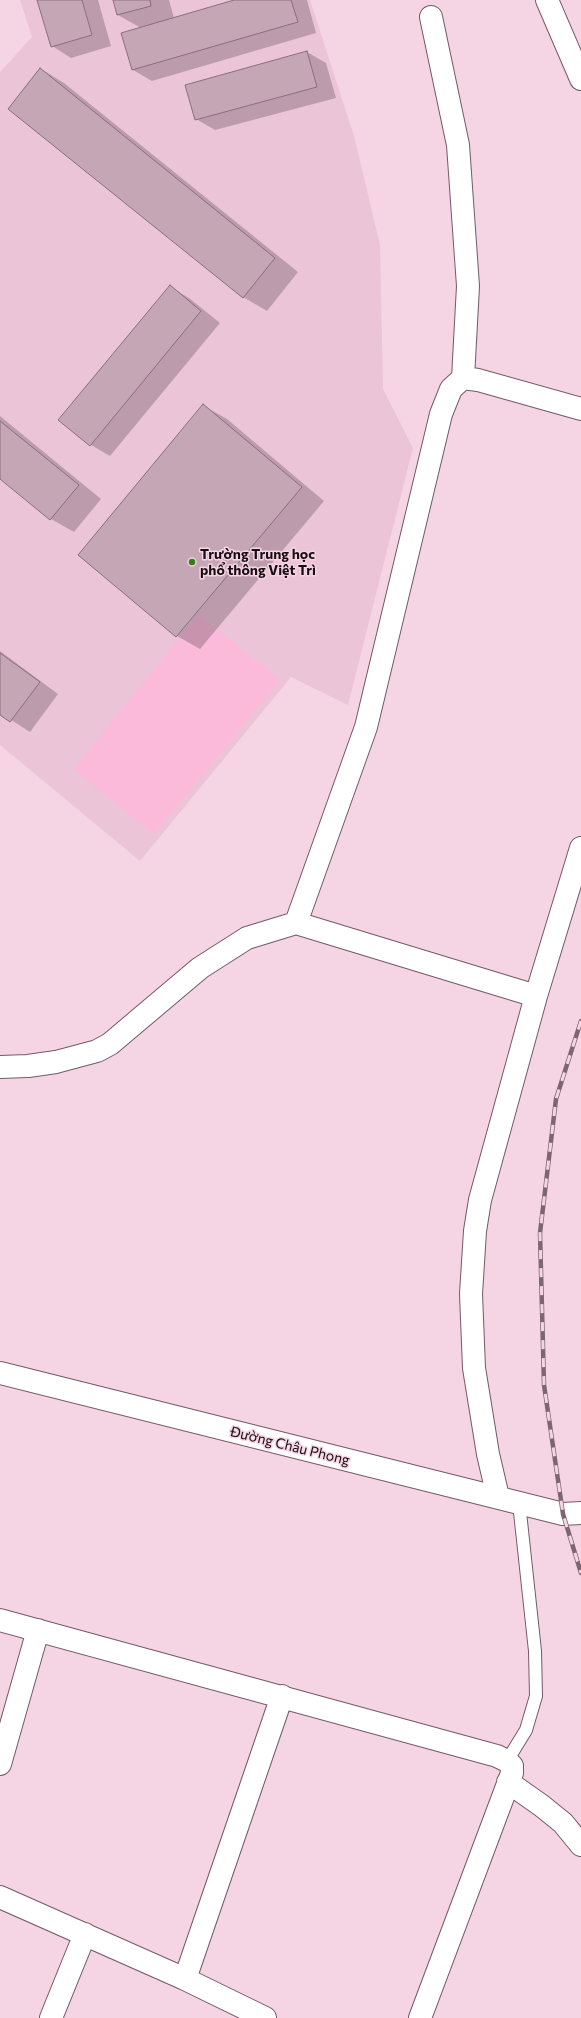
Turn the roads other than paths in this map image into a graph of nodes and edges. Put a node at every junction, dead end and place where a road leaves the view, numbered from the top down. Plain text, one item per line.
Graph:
1 (547, 0) edge
2 (431, 17) dead end
3 (581, 79) edge
4 (463, 378) junction
5 (581, 409) edge
6 (581, 848) edge
7 (296, 923) junction
8 (536, 996) junction
9 (0, 1067) edge
10 (0, 1373) edge
11 (498, 1498) junction
12 (519, 1503) junction
13 (581, 1513) edge
14 (0, 1620) edge
15 (38, 1630) junction
16 (282, 1696) junction
17 (507, 1760) junction
18 (0, 1764) edge
19 (508, 1782) junction
20 (581, 1845) edge
21 (0, 1897) edge
22 (85, 1934) junction
23 (185, 1979) junction
24 (51, 2018) edge
25 (265, 2018) edge
26 (420, 2018) edge

1 - 3 street
2 - 4 street
4 - 5 street
4 - 7 street
6 - 8 street
7 - 8 street
7 - 9 street
8 - 11 street
10 - 11 street, Đường Châu Phong
11 - 12 street, Đường Châu Phong
12 - 13 street, Đường Châu Phong
12 - 17 lane
14 - 15 street
15 - 16 street
15 - 18 street
16 - 17 street
16 - 23 street
17 - 19 street
19 - 20 street
19 - 26 street
21 - 22 street
22 - 23 street
22 - 24 street
23 - 25 street

